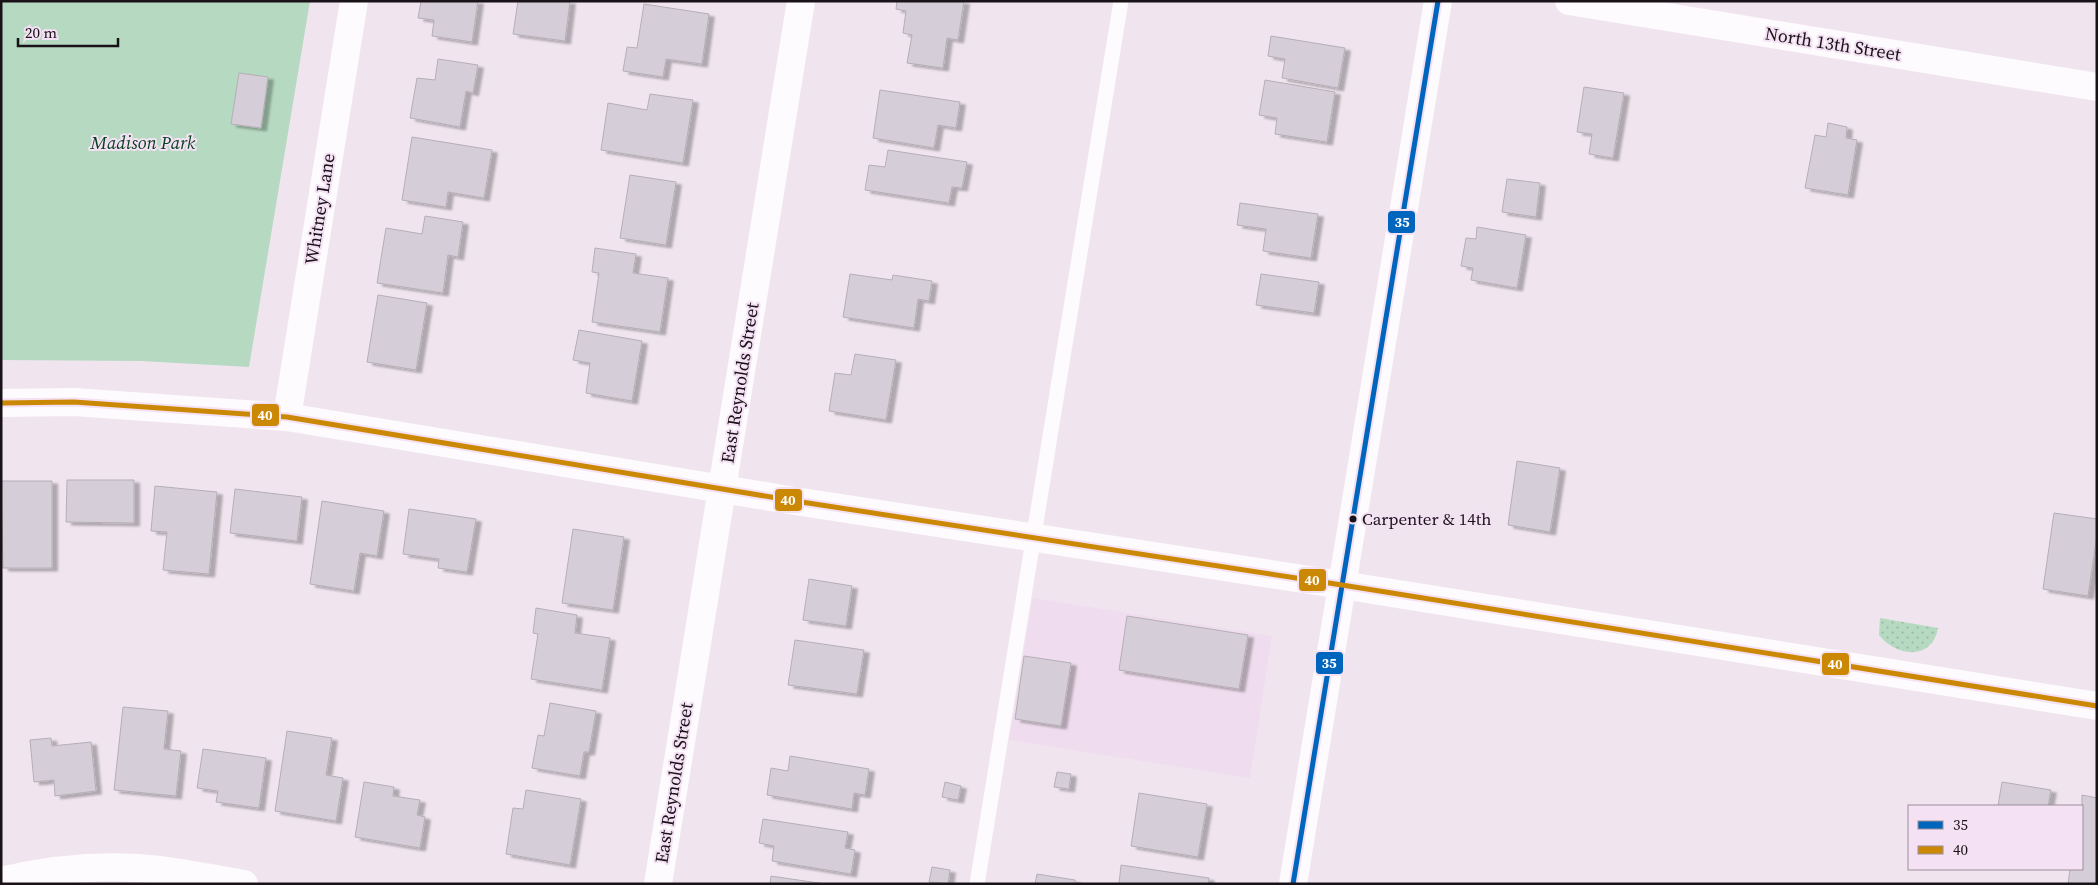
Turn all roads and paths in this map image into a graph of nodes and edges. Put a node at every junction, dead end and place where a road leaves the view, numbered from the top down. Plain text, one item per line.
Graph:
1 (354, 1) edge
2 (801, 1) edge
3 (1121, 1) edge
4 (1438, 1) edge
5 (1569, 1) edge
6 (2097, 87) edge
7 (1, 403) edge
8 (287, 417) junction
9 (723, 488) junction
10 (1032, 538) junction
11 (1342, 585) junction
12 (2097, 706) edge
13 (1, 881) edge
14 (244, 884) edge
15 (658, 884) edge
16 (977, 884) edge
17 (1293, 884) edge

1 - 8 street, Whitney Lane
2 - 9 street, East Reynolds Street
3 - 10 lane
4 - 11 street
5 - 6 street, North 13th Street
7 - 8 street
8 - 9 street
9 - 10 street
9 - 15 street, East Reynolds Street
10 - 11 street
10 - 16 lane
11 - 12 street
11 - 17 street
13 - 14 street

